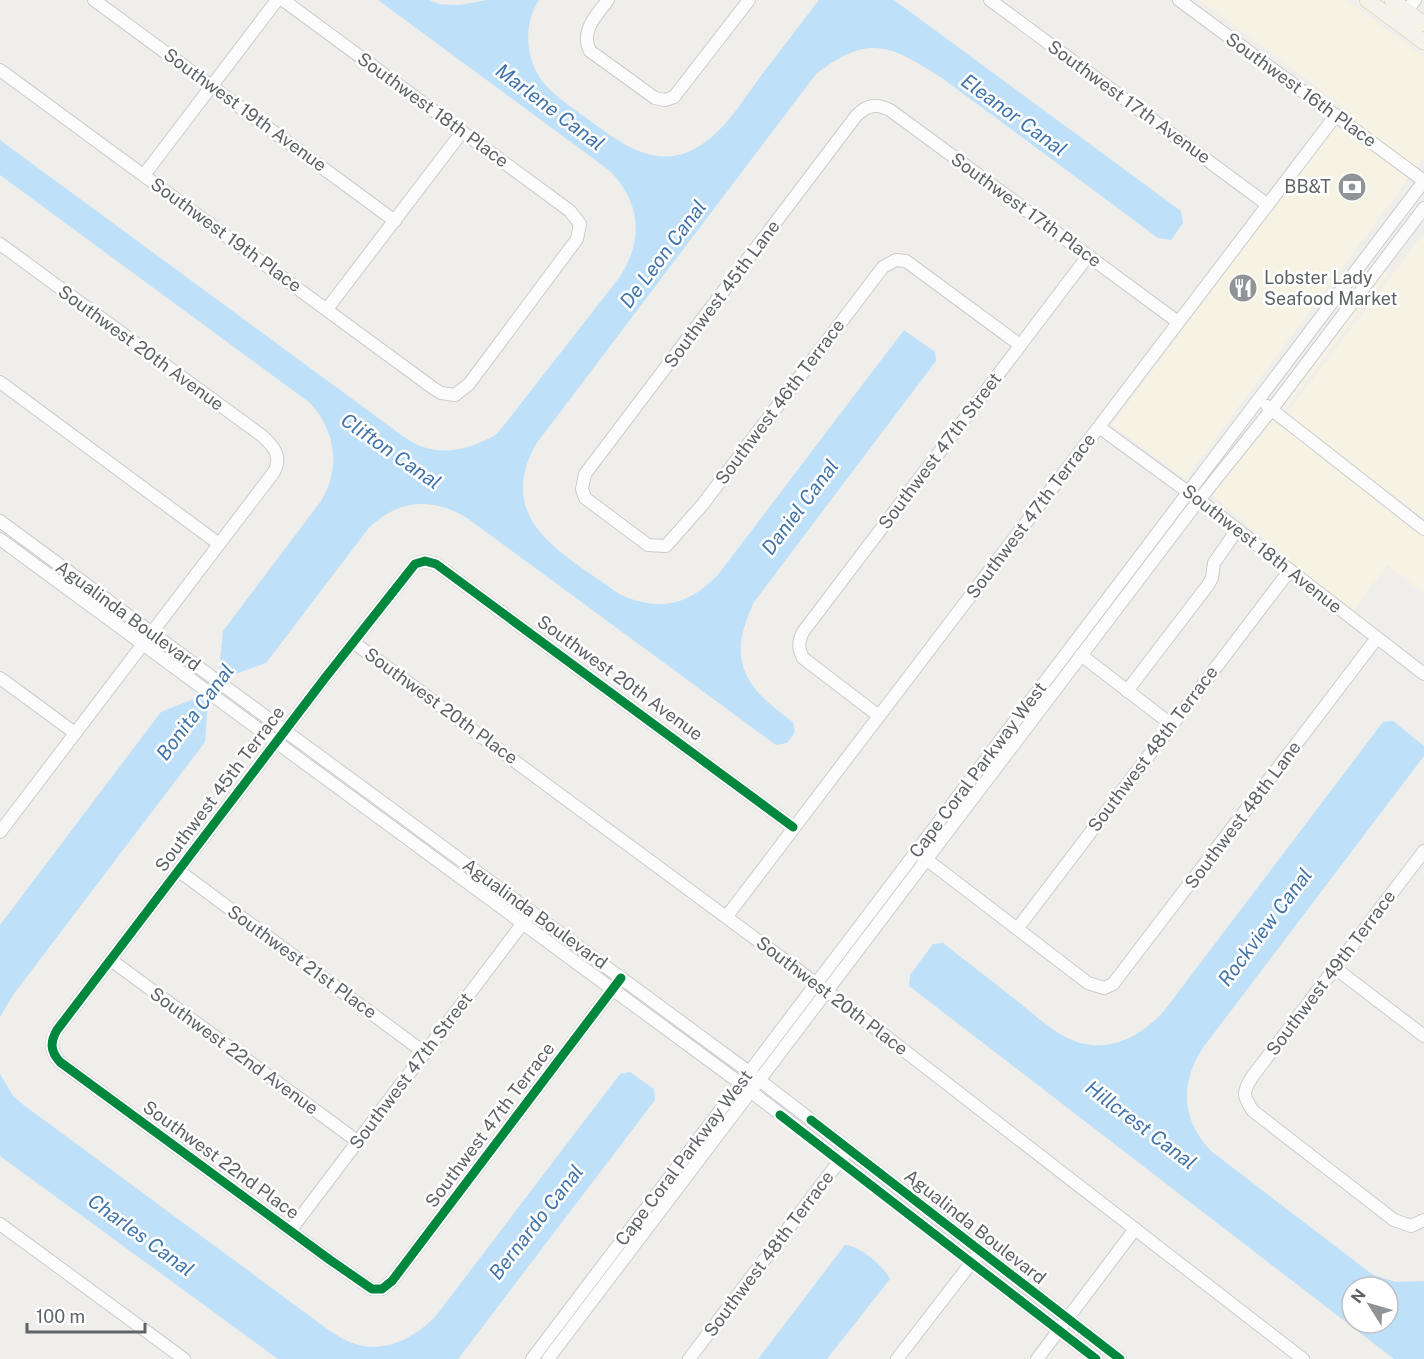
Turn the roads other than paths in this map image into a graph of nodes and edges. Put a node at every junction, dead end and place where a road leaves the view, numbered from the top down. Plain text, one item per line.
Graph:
1 (94, 0) edge
2 (277, 0) edge
3 (283, 0) edge
4 (608, 0) edge
5 (749, 0) edge
6 (990, 0) edge
7 (1179, 0) edge
8 (1367, 0) edge
9 (1392, 0) edge
10 (1406, 11) edge
11 (1424, 24) edge
12 (1424, 42) edge
13 (0, 70) edge
14 (211, 87) junction
15 (871, 105) joint
16 (1336, 115) junction
17 (462, 132) junction
18 (144, 175) junction
19 (1424, 181) edge
20 (1268, 205) junction
21 (1424, 208) edge
22 (1402, 210) junction
23 (394, 221) junction
24 (0, 244) edge
25 (1088, 256) junction
26 (1382, 264) junction
27 (1357, 270) junction
28 (327, 309) junction
29 (1178, 322) junction
30 (1327, 337) junction
31 (1020, 345) junction
32 (0, 382) edge
33 (455, 395) joint
34 (1259, 399) junction
35 (1272, 410) junction
36 (1100, 427) junction
37 (1193, 496) junction
38 (0, 522) edge
39 (1424, 529) edge
40 (1237, 530) junction
41 (0, 539) edge
42 (219, 544) junction
43 (666, 546) joint
44 (425, 561) joint
45 (1290, 570) junction
46 (151, 632) junction
47 (1377, 638) junction
48 (353, 642) junction
49 (142, 644) junction
50 (1081, 656) junction
51 (1424, 674) edge
52 (0, 678) edge
53 (1127, 691) junction
54 (879, 716) junction
55 (1172, 725) junction
56 (285, 731) junction
57 (75, 733) junction
58 (276, 743) junction
59 (793, 827) junction
60 (0, 832) edge
61 (1424, 851) edge
62 (921, 856) junction
63 (178, 871) junction
64 (532, 912) junction
65 (727, 916) junction
66 (523, 923) junction
67 (1017, 928) junction
68 (111, 960) junction
69 (1335, 968) junction
70 (621, 978) junction
71 (821, 988) junction
72 (613, 989) junction
73 (1424, 1036) edge
74 (51, 1046) joint
75 (424, 1053) junction
76 (754, 1076) junction
77 (745, 1088) junction
78 (357, 1141) junction
79 (848, 1150) junction
80 (840, 1161) junction
81 (1424, 1220) edge
82 (0, 1224) edge
83 (1135, 1229) junction
84 (290, 1231) junction
85 (980, 1251) junction
86 (971, 1263) junction
87 (382, 1289) joint
88 (1067, 1318) junction
89 (1059, 1330) junction
90 (184, 1359) edge
91 (532, 1359) edge
92 (548, 1359) edge
93 (689, 1359) edge
94 (897, 1359) edge
95 (1037, 1359) edge
96 (1096, 1359) edge
97 (1120, 1359) edge
98 (1303, 1359) edge

1 - 14 street, Southwest 19th Avenue
2 - 14 street
3 - 17 street, Southwest 18th Place
4 - 5 street
6 - 20 street, Southwest 17th Avenue
7 - 16 street, Southwest 16th Place
8 - 10 main road
9 - 10 main road
10 - 11 main road
10 - 12 main road
13 - 18 street, Southwest 19th Place
14 - 18 street
14 - 23 street, Southwest 19th Avenue
15 - 25 street, Southwest 17th Place
15 - 43 street, Southwest 45th Lane
16 - 19 street, Southwest 16th Place
16 - 20 street, Southwest 47th Terrace
17 - 23 street
17 - 33 street, Southwest 18th Place
18 - 28 street, Southwest 19th Place
19 - 22 street, Cape Coral Parkway West
20 - 29 street, Southwest 47th Terrace
21 - 26 street, Cape Coral Parkway West
22 - 26 street
22 - 27 street, Cape Coral Parkway West
23 - 28 street
24 - 42 street, Southwest 20th Avenue
25 - 29 street, Southwest 17th Place
25 - 31 street, Southwest 47th Street
26 - 30 street, Cape Coral Parkway West
27 - 30 street
27 - 34 street, Cape Coral Parkway West
28 - 33 street, Southwest 19th Place
29 - 36 street, Southwest 47th Terrace
30 - 35 street, Cape Coral Parkway West
31 - 43 street, Southwest 46th Terrace
31 - 54 street, Southwest 47th Street
32 - 42 street
34 - 35 street
34 - 37 street, Cape Coral Parkway West
35 - 37 street, Cape Coral Parkway West
35 - 39 street
36 - 37 street, Southwest 18th Avenue
36 - 54 street, Southwest 47th Terrace
37 - 40 street, Southwest 18th Avenue
37 - 50 street, Cape Coral Parkway West
37 - 62 street, Cape Coral Parkway West
38 - 46 street, Agualinda Boulevard
40 - 45 street, Southwest 18th Avenue
40 - 53 street
41 - 49 street, Agualinda Boulevard
42 - 46 street
44 - 48 street, Southwest 45th Terrace
44 - 59 street, Southwest 20th Avenue
45 - 47 street, Southwest 18th Avenue
45 - 55 street, Southwest 48th Terrace
46 - 49 street
46 - 56 street, Agualinda Boulevard
47 - 51 street, Southwest 18th Avenue
47 - 67 street, Southwest 48th Lane
48 - 56 street, Southwest 45th Terrace
48 - 65 street, Southwest 20th Place
49 - 57 street
49 - 58 street, Agualinda Boulevard
50 - 53 street
50 - 62 street, Cape Coral Parkway West
52 - 57 street
53 - 55 street
54 - 59 street, Southwest 47th Terrace
55 - 67 street, Southwest 48th Terrace
56 - 58 street, Southwest 45th Terrace
56 - 64 street, Agualinda Boulevard
57 - 60 street
58 - 63 street, Southwest 45th Terrace
58 - 66 street, Agualinda Boulevard
59 - 65 street, Southwest 47th Terrace
61 - 69 street, Southwest 49th Terrace
62 - 67 street
62 - 71 street, Cape Coral Parkway West
63 - 68 street, Southwest 45th Terrace
63 - 75 street, Southwest 21st Place
64 - 66 street, Southwest 47th Street
64 - 70 street, Agualinda Boulevard
65 - 71 street, Southwest 20th Place
66 - 72 street, Agualinda Boulevard
66 - 75 street, Southwest 47th Street
68 - 74 street, Southwest 45th Terrace
68 - 78 street, Southwest 22nd Avenue
69 - 73 street
69 - 81 street, Southwest 49th Terrace
70 - 72 street, Southwest 47th Terrace
70 - 76 street, Agualinda Boulevard
71 - 76 street, Cape Coral Parkway West
71 - 83 street, Southwest 20th Place
72 - 77 street, Agualinda Boulevard
72 - 87 street, Southwest 47th Terrace
74 - 84 street, Southwest 22nd Place
75 - 78 street, Southwest 47th Street
76 - 77 street, Cape Coral Parkway West
76 - 79 street, Agualinda Boulevard
77 - 80 street, Agualinda Boulevard
77 - 91 street, Cape Coral Parkway West
77 - 92 street, Cape Coral Parkway West
78 - 84 street, Southwest 47th Street
79 - 80 street, Southwest 48th Terrace
79 - 85 street, Agualinda Boulevard
80 - 86 street, Agualinda Boulevard
80 - 93 street, Southwest 48th Terrace
82 - 90 street
83 - 88 street
83 - 98 street, Southwest 20th Place
84 - 87 street, Southwest 22nd Place
85 - 86 street
85 - 88 street, Agualinda Boulevard
86 - 89 street, Agualinda Boulevard
86 - 94 street
88 - 89 street
88 - 97 street, Agualinda Boulevard
89 - 95 street
89 - 96 street, Agualinda Boulevard

